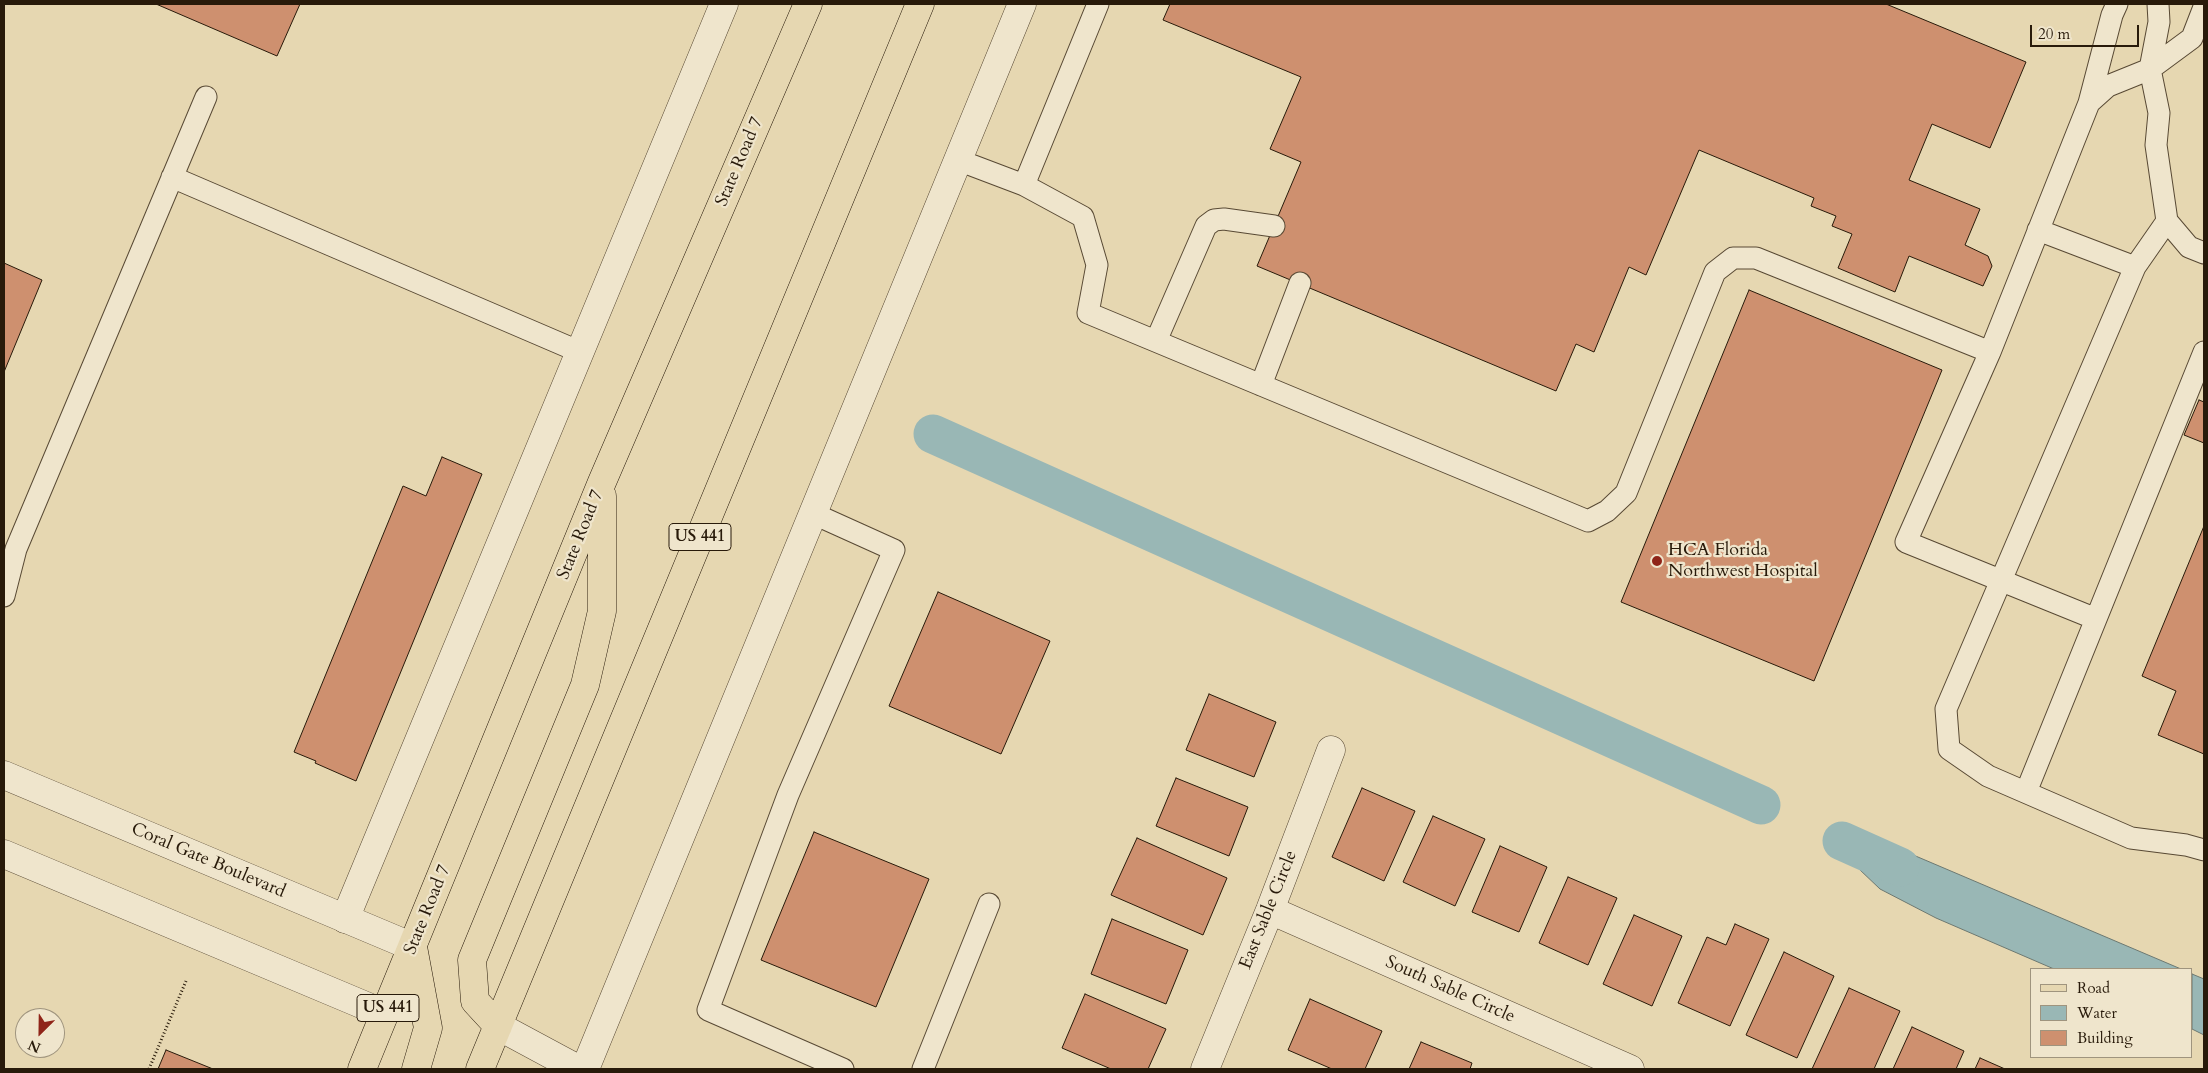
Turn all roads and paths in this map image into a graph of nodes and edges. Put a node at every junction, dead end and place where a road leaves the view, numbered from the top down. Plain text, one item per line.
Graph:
1 (724, 4) edge
2 (808, 4) edge
3 (920, 4) edge
4 (1022, 4) edge
5 (1098, 4) edge
6 (2117, 4) edge
7 (2158, 4) edge
8 (2204, 7) edge
9 (2150, 69) junction
10 (206, 97) dead end
11 (2089, 103) junction
12 (958, 160) junction
13 (172, 178) junction
14 (1024, 185) junction
15 (2167, 221) junction
16 (1274, 226) dead end
17 (2038, 230) junction
18 (2204, 253) edge
19 (2135, 267) junction
20 (1300, 283) dead end
21 (1156, 341) junction
22 (580, 352) junction
23 (1990, 352) junction
24 (2204, 352) edge
25 (1260, 385) junction
26 (602, 482) junction
27 (812, 513) junction
28 (2001, 581) junction
29 (4, 596) edge
30 (2096, 619) junction
31 (1331, 750) dead end
32 (4, 775) edge
33 (2026, 792) junction
34 (2204, 850) edge
35 (4, 854) edge
36 (989, 904) dead end
37 (1270, 910) junction
38 (345, 919) junction
39 (413, 947) junction
40 (186, 982) dead end
41 (385, 1014) junction
42 (498, 1026) junction
43 (149, 1069) edge
44 (362, 1069) edge
45 (416, 1069) edge
46 (480, 1069) edge
47 (578, 1069) edge
48 (585, 1069) edge
49 (843, 1069) edge
50 (924, 1069) edge
51 (1205, 1069) edge
52 (1630, 1069) edge

1 - 22 street
2 - 26 main road, State Road 7 / US 441
3 - 42 main road, US 441
4 - 12 street
5 - 14 lane
6 - 11 lane
7 - 9 lane
8 - 9 lane
9 - 11 lane
9 - 15 lane
10 - 13 lane
11 - 17 lane
12 - 14 lane
12 - 27 street
13 - 22 lane
13 - 29 lane
14 - 21 lane
15 - 18 lane
15 - 19 lane
16 - 21 lane
17 - 19 lane
17 - 23 lane
19 - 28 lane
20 - 25 lane
21 - 25 lane
22 - 38 street
23 - 25 lane
23 - 28 lane
24 - 30 lane
26 - 39 main road, State Road 7 / US 441
26 - 42 main road
27 - 48 street
27 - 49 lane
28 - 30 lane
28 - 33 lane
30 - 33 lane
31 - 37 street, East Sable Circle
32 - 38 street, Coral Gate Boulevard
33 - 34 lane
35 - 41 street
36 - 50 lane
37 - 51 street, East Sable Circle
37 - 52 street, South Sable Circle
38 - 39 street, Coral Gate Boulevard
39 - 41 main road, State Road 7 / US 441
39 - 45 main road
40 - 43 path
41 - 44 main road, State Road 7 / US 441
42 - 46 main road, US 441
42 - 47 street

